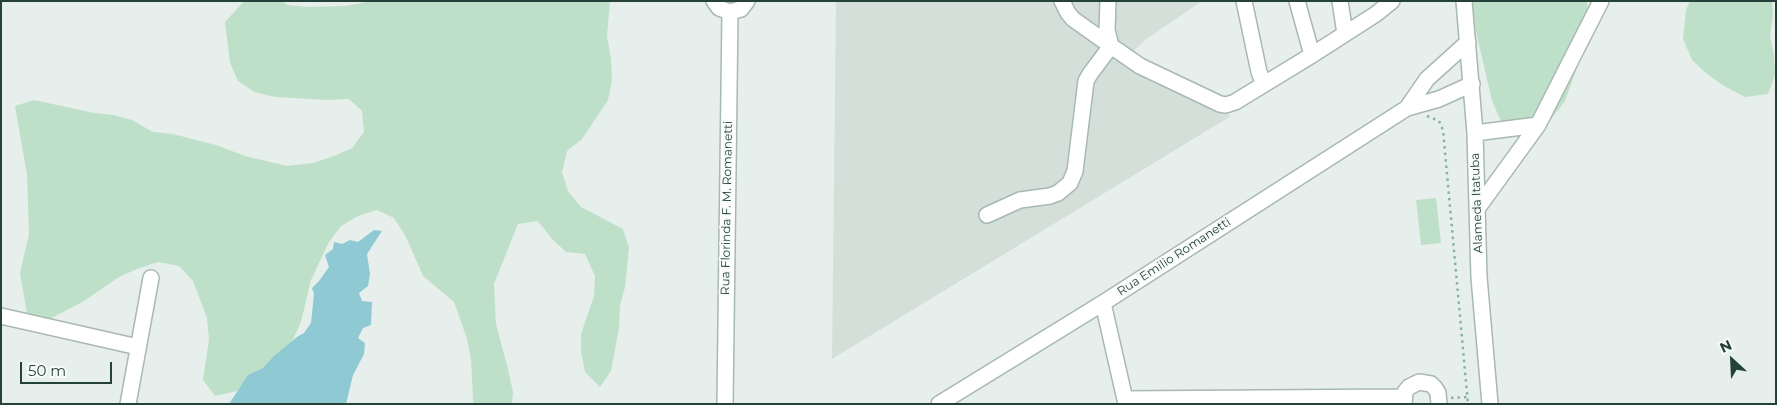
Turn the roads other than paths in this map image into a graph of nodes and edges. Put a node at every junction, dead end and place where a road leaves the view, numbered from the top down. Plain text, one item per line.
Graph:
1 (714, 1) edge
2 (747, 1) edge
3 (1062, 1) edge
4 (1108, 1) edge
5 (1244, 1) edge
6 (1297, 1) edge
7 (1340, 1) edge
8 (1392, 1) edge
9 (1464, 1) edge
10 (1601, 1) edge
11 (1375, 8) edge
12 (730, 12) junction
13 (1344, 34) junction
14 (1468, 42) junction
15 (1111, 46) junction
16 (1312, 55) junction
17 (1264, 84) junction
18 (1472, 84) junction
19 (1407, 108) junction
20 (1538, 125) junction
21 (1475, 133) junction
22 (1477, 209) junction
23 (987, 215) dead end
24 (151, 278) dead end
25 (1103, 303) junction
26 (1, 316) edge
27 (138, 347) junction
28 (1404, 401) edge
29 (1125, 402) edge
30 (128, 404) edge
31 (725, 404) edge
32 (939, 404) edge
33 (1439, 404) edge
34 (1490, 404) edge

1 - 12 street
2 - 12 street
3 - 15 street
4 - 15 street
5 - 17 street
6 - 16 street
7 - 13 street
8 - 11 street
9 - 14 street, Alameda Itatuba
10 - 20 street
11 - 13 street
12 - 31 street, Rua Florinda F. M. Romanetti
13 - 16 street
14 - 18 street, Alameda Itatuba
14 - 19 street, Rua Emilio Romanetti
15 - 17 street
15 - 23 street
16 - 17 street
18 - 19 street, Rua Emilio Romanetti
18 - 21 street, Alameda Itatuba
19 - 25 street, Rua Emilio Romanetti
20 - 21 street
20 - 22 street
21 - 22 street, Alameda Itatuba
22 - 34 street, Alameda Itatuba
24 - 27 street
25 - 29 street
25 - 32 street, Rua Emilio Romanetti
26 - 27 street
27 - 30 street
28 - 29 street
28 - 33 street

